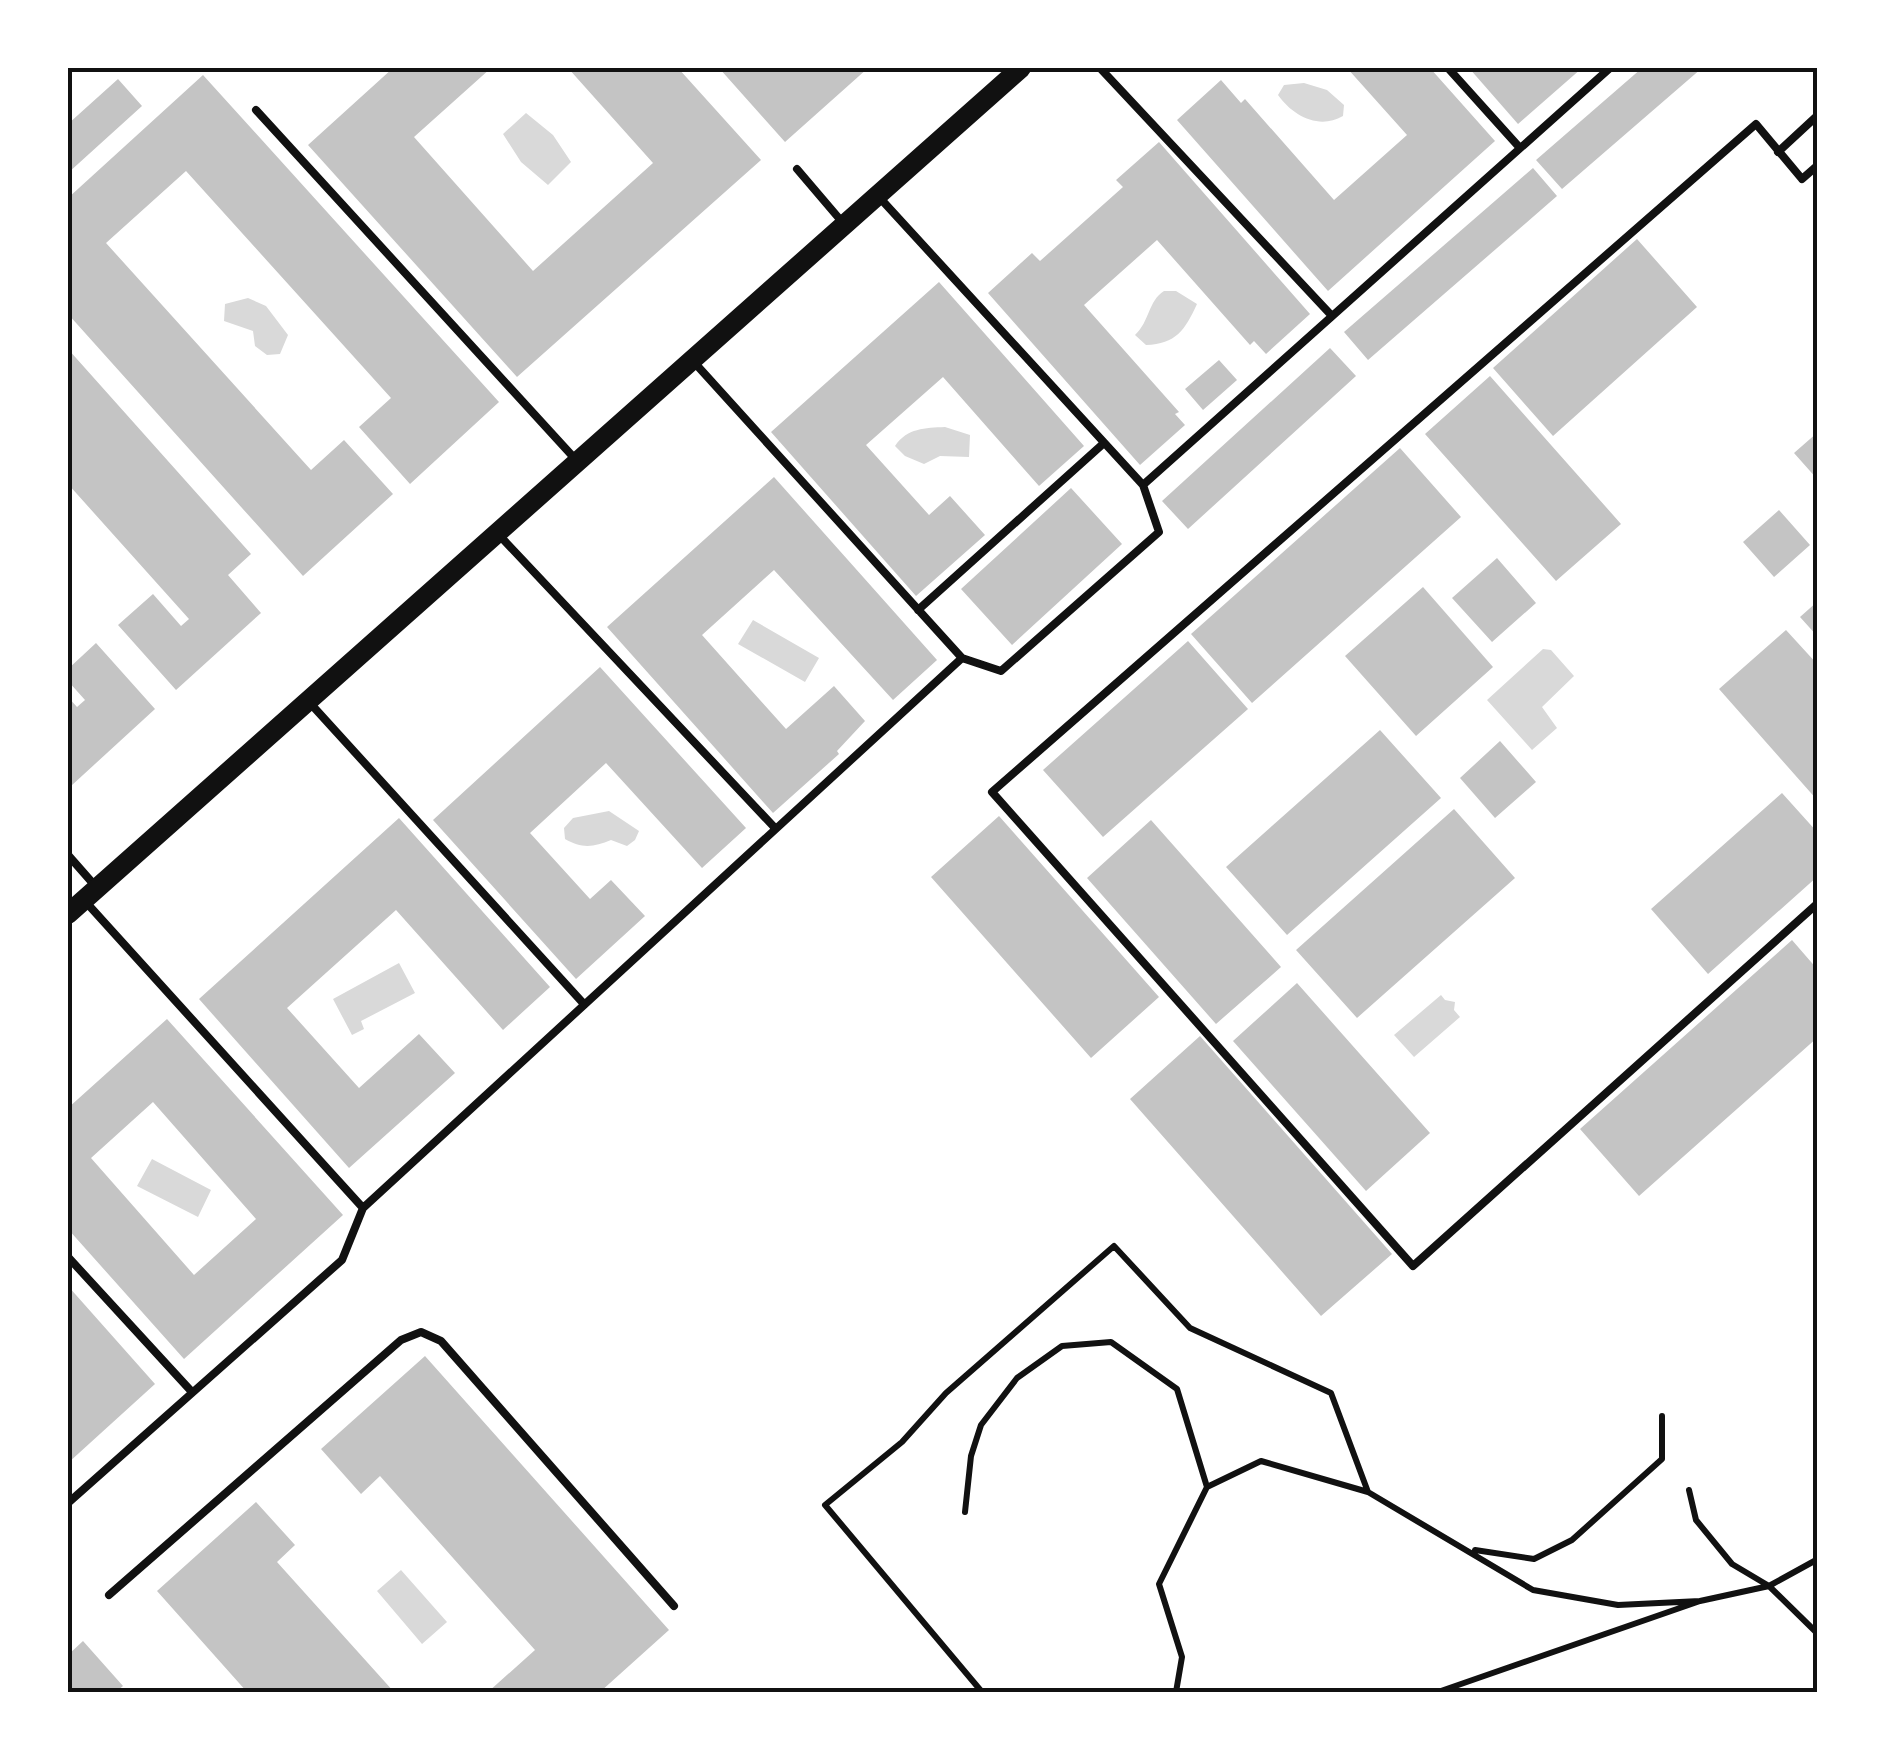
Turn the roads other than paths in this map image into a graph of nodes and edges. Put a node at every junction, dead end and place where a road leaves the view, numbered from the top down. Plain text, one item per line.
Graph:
1 (1022, 68) edge
2 (1100, 68) edge
3 (1448, 68) edge
4 (1610, 68) edge
5 (256, 110) dead end
6 (1818, 115) edge
7 (1520, 148) junction
8 (1778, 152) junction
9 (1818, 165) edge
10 (797, 170) dead end
11 (877, 196) junction
12 (844, 224) junction
13 (1332, 316) junction
14 (692, 360) junction
15 (1104, 443) junction
16 (578, 461) junction
17 (1143, 485) junction
18 (497, 533) junction
19 (918, 610) junction
20 (962, 658) junction
21 (308, 700) junction
22 (775, 828) junction
23 (68, 855) edge
24 (91, 894) junction
25 (1818, 903) edge
26 (68, 914) edge
27 (583, 1003) junction
28 (363, 1208) junction
29 (68, 1256) edge
30 (192, 1392) junction
31 (68, 1502) edge
32 (109, 1595) dead end
33 (674, 1606) dead end

1 - 11 main road
2 - 13 lane
3 - 7 lane
4 - 7 lane
5 - 16 lane
6 - 8 lane
7 - 13 lane
8 - 9 lane
8 - 25 lane
10 - 12 lane
11 - 12 main road
11 - 15 lane
12 - 14 main road
13 - 17 lane
14 - 16 main road
14 - 19 lane
15 - 17 lane
15 - 19 lane
16 - 18 main road
17 - 20 lane
18 - 21 main road
18 - 22 lane
19 - 20 lane
20 - 22 lane
21 - 24 main road
21 - 27 lane
22 - 27 lane
23 - 24 lane
24 - 26 main road
24 - 28 lane
27 - 28 lane
28 - 30 lane
29 - 30 lane
30 - 31 lane
32 - 33 lane

